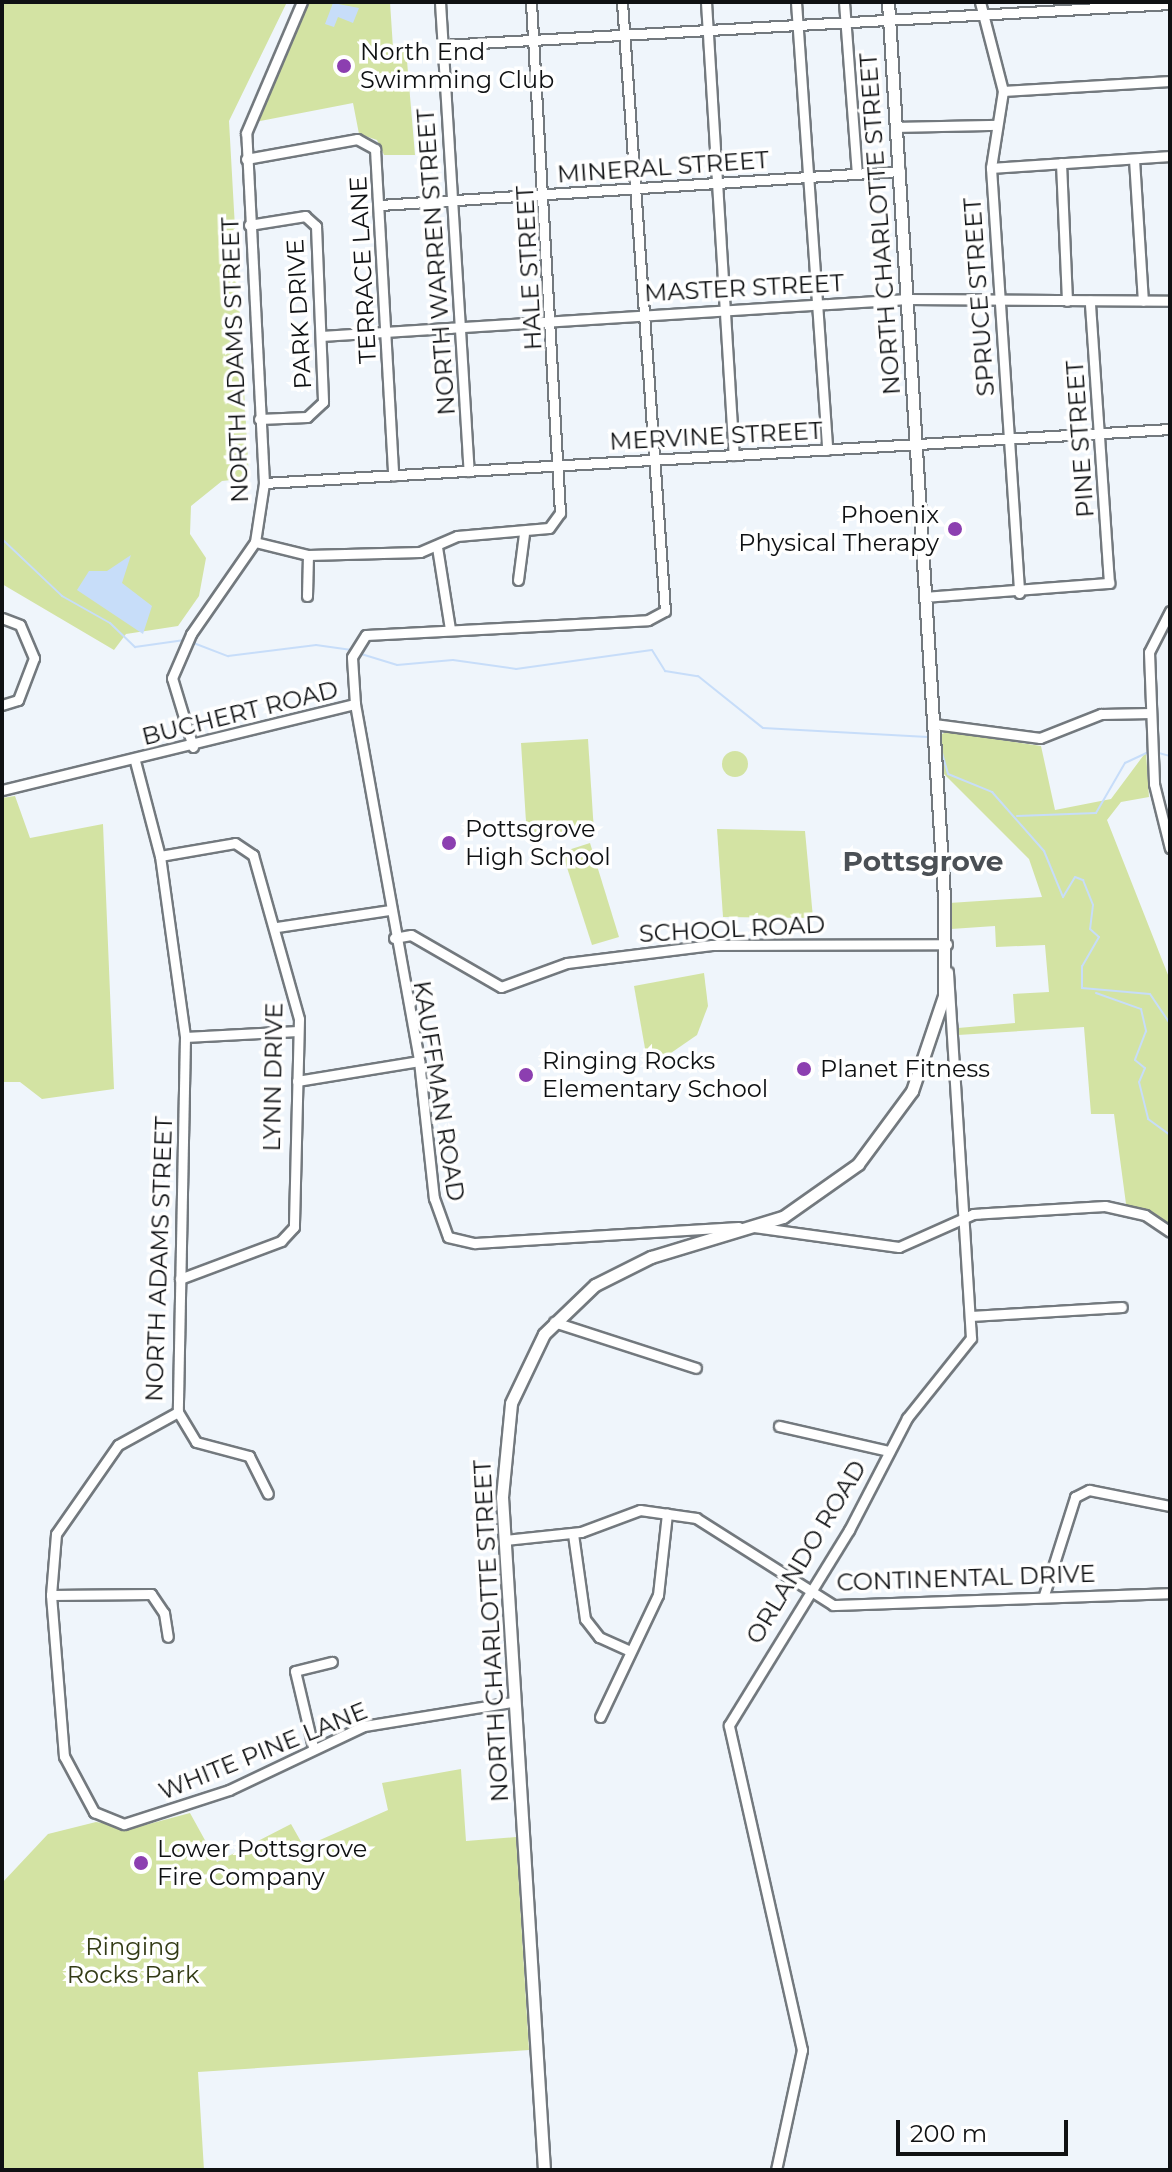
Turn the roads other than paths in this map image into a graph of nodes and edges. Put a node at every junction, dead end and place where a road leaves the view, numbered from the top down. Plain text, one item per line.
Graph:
1 (302, 2) edge
2 (440, 2) edge
3 (531, 2) edge
4 (622, 2) edge
5 (706, 2) edge
6 (796, 2) edge
7 (844, 2) edge
8 (888, 2) edge
9 (980, 2) edge
10 (1107, 4) edge
11 (1170, 4) edge
12 (1046, 6) edge
13 (981, 14) junction
14 (889, 20) junction
15 (845, 23) junction
16 (797, 24) junction
17 (708, 30) junction
18 (623, 34) junction
19 (534, 41) junction
20 (443, 45) junction
21 (1170, 81) edge
22 (1003, 91) junction
23 (996, 125) junction
24 (898, 127) junction
25 (1170, 156) edge
26 (246, 159) junction
27 (1134, 159) junction
28 (1061, 163) junction
29 (991, 168) junction
30 (900, 171) junction
31 (857, 174) junction
32 (807, 178) junction
33 (716, 185) junction
34 (636, 189) junction
35 (545, 195) junction
36 (451, 200) junction
37 (380, 205) junction
38 (249, 225) junction
39 (908, 299) junction
40 (997, 300) junction
41 (1067, 301) junction
42 (1090, 301) junction
43 (1143, 301) junction
44 (1170, 301) edge
45 (817, 305) junction
46 (723, 310) junction
47 (643, 314) junction
48 (552, 320) junction
49 (462, 326) junction
50 (386, 333) junction
51 (321, 336) junction
52 (259, 419) junction
53 (1170, 429) edge
54 (1100, 433) junction
55 (1009, 439) junction
56 (917, 444) junction
57 (827, 450) junction
58 (734, 455) junction
59 (654, 460) junction
60 (560, 466) junction
61 (469, 471) junction
62 (393, 476) junction
63 (264, 483) junction
64 (524, 534) junction
65 (255, 542) junction
66 (437, 547) junction
67 (308, 555) junction
68 (518, 580) dead end
69 (1019, 593) junction
70 (307, 596) dead end
71 (925, 597) junction
72 (1170, 611) edge
73 (2, 618) edge
74 (450, 629) junction
75 (355, 704) junction
76 (2, 705) edge
77 (1151, 713) junction
78 (934, 729) junction
79 (193, 747) junction
80 (135, 761) junction
81 (2, 790) edge
82 (1169, 843) edge
83 (160, 856) junction
84 (389, 910) junction
85 (277, 927) junction
86 (394, 938) junction
87 (947, 944) junction
88 (947, 964) junction
89 (298, 1031) junction
90 (185, 1037) junction
91 (419, 1061) junction
92 (297, 1081) junction
93 (965, 1216) junction
94 (761, 1227) junction
95 (1170, 1232) edge
96 (180, 1279) junction
97 (1122, 1307) dead end
98 (971, 1316) junction
99 (554, 1322) junction
100 (696, 1368) dead end
101 (178, 1412) junction
102 (779, 1426) dead end
103 (889, 1451) junction
104 (268, 1494) dead end
105 (1170, 1506) edge
106 (667, 1513) junction
107 (573, 1534) junction
108 (505, 1540) junction
109 (808, 1590) junction
110 (1170, 1593) edge
111 (51, 1595) junction
112 (1044, 1595) junction
113 (168, 1637) dead end
114 (628, 1650) junction
115 (332, 1662) dead end
116 (513, 1702) junction
117 (600, 1717) dead end
118 (313, 1747) junction
119 (124, 1824) joint
120 (544, 2170) edge
121 (776, 2170) edge

1 - 26 street, NORTH ADAMS STREET
2 - 20 street, NORTH WARREN STREET
3 - 19 street, HALE STREET
4 - 18 street
5 - 17 street
6 - 16 street
7 - 15 street
8 - 14 main road, NORTH CHARLOTTE STREET
9 - 13 street, SPRUCE STREET
10 - 11 street
10 - 12 street
12 - 13 street
13 - 14 street
13 - 22 street, SPRUCE STREET
14 - 15 street
14 - 24 main road, NORTH CHARLOTTE STREET
15 - 16 street
15 - 31 street
16 - 17 street
16 - 32 street
17 - 18 street
17 - 33 street
18 - 19 street
18 - 34 street
19 - 20 street
19 - 35 street, HALE STREET
20 - 36 street, NORTH WARREN STREET
21 - 22 street
22 - 23 street, SPRUCE STREET
23 - 24 street
23 - 29 street, SPRUCE STREET
24 - 30 main road, NORTH CHARLOTTE STREET
25 - 27 street
26 - 37 street, TERRACE LANE
26 - 38 street, NORTH ADAMS STREET
27 - 28 street
27 - 43 street
28 - 29 street
28 - 41 street
29 - 40 street, SPRUCE STREET
30 - 31 street, MINERAL STREET
30 - 39 main road, NORTH CHARLOTTE STREET
31 - 32 street, MINERAL STREET
32 - 33 street, MINERAL STREET
32 - 45 street
33 - 34 street, MINERAL STREET
33 - 46 street
34 - 35 street, MINERAL STREET
34 - 47 street
35 - 36 street, MINERAL STREET
35 - 48 street, HALE STREET
36 - 37 street, MINERAL STREET
36 - 49 street, NORTH WARREN STREET
37 - 50 street, TERRACE LANE
38 - 51 street, PARK DRIVE
38 - 52 street, NORTH ADAMS STREET
39 - 40 street, MASTER STREET
39 - 45 street, MASTER STREET
39 - 56 main road, NORTH CHARLOTTE STREET
40 - 41 street, MASTER STREET
40 - 55 street, SPRUCE STREET
41 - 42 street, MASTER STREET
42 - 43 street, MASTER STREET
42 - 54 street, PINE STREET
43 - 44 street, MASTER STREET
45 - 46 street, MASTER STREET
45 - 57 street
46 - 47 street, MASTER STREET
46 - 58 street
47 - 48 street, MASTER STREET
47 - 59 street
48 - 49 street, MASTER STREET
48 - 60 street, HALE STREET
49 - 50 street, MASTER STREET
49 - 61 street, NORTH WARREN STREET
50 - 51 street, MASTER STREET
50 - 62 street, TERRACE LANE
51 - 52 street, PARK DRIVE
52 - 63 street, NORTH ADAMS STREET
53 - 54 street, MERVINE STREET
54 - 55 street, MERVINE STREET
54 - 69 street, PINE STREET
55 - 56 street, MERVINE STREET
55 - 69 street, SPRUCE STREET
56 - 57 street, MERVINE STREET
56 - 71 main road, NORTH CHARLOTTE STREET
57 - 58 street, MERVINE STREET
58 - 59 street, MERVINE STREET
59 - 60 street, MERVINE STREET
59 - 74 street, BUCHERT ROAD
60 - 61 street, MERVINE STREET
60 - 64 street, HALE STREET
61 - 62 street, MERVINE STREET
62 - 63 street, MERVINE STREET
63 - 65 street, NORTH ADAMS STREET
64 - 66 street
64 - 68 street
65 - 67 street
65 - 79 street, NORTH ADAMS STREET
66 - 67 street
66 - 74 street
67 - 70 street
69 - 71 street
71 - 78 main road, NORTH CHARLOTTE STREET
72 - 77 street
73 - 76 street
74 - 75 street, BUCHERT ROAD
75 - 79 street, BUCHERT ROAD
75 - 84 street, KAUFFMAN ROAD
77 - 78 street
77 - 82 street
78 - 87 main road, NORTH CHARLOTTE STREET
79 - 80 street, BUCHERT ROAD
80 - 81 street, BUCHERT ROAD
80 - 83 street, NORTH ADAMS STREET
83 - 85 street, LYNN DRIVE
83 - 90 street, NORTH ADAMS STREET
84 - 85 street
84 - 86 street, KAUFFMAN ROAD
85 - 89 street, LYNN DRIVE
86 - 87 street, SCHOOL ROAD
86 - 91 street, KAUFFMAN ROAD
87 - 88 main road, NORTH CHARLOTTE STREET
88 - 93 street, ORLANDO ROAD
88 - 94 main road, NORTH CHARLOTTE STREET
89 - 90 street
89 - 92 street, LYNN DRIVE
90 - 96 street, NORTH ADAMS STREET
91 - 92 street
91 - 94 street, KAUFFMAN ROAD
92 - 96 street, LYNN DRIVE
93 - 94 street, KAUFFMAN ROAD
93 - 95 street
93 - 98 street, ORLANDO ROAD
94 - 99 main road, NORTH CHARLOTTE STREET
96 - 101 street, NORTH ADAMS STREET
97 - 98 street
98 - 103 street, ORLANDO ROAD
99 - 100 street
99 - 108 main road, NORTH CHARLOTTE STREET
101 - 104 street
101 - 111 street, NORTH ADAMS STREET
102 - 103 street
103 - 109 street, ORLANDO ROAD
105 - 112 street
106 - 107 street, CONTINENTAL DRIVE
106 - 109 street, CONTINENTAL DRIVE
106 - 114 street
107 - 108 street, CONTINENTAL DRIVE
107 - 114 street
108 - 116 main road, NORTH CHARLOTTE STREET
109 - 112 street, CONTINENTAL DRIVE
109 - 121 street, ORLANDO ROAD
110 - 112 street, CONTINENTAL DRIVE
111 - 113 street
111 - 119 street, NORTH ADAMS STREET
114 - 117 street
115 - 118 street
116 - 118 street, WHITE PINE LANE
116 - 120 main road, NORTH CHARLOTTE STREET
118 - 119 street, WHITE PINE LANE

